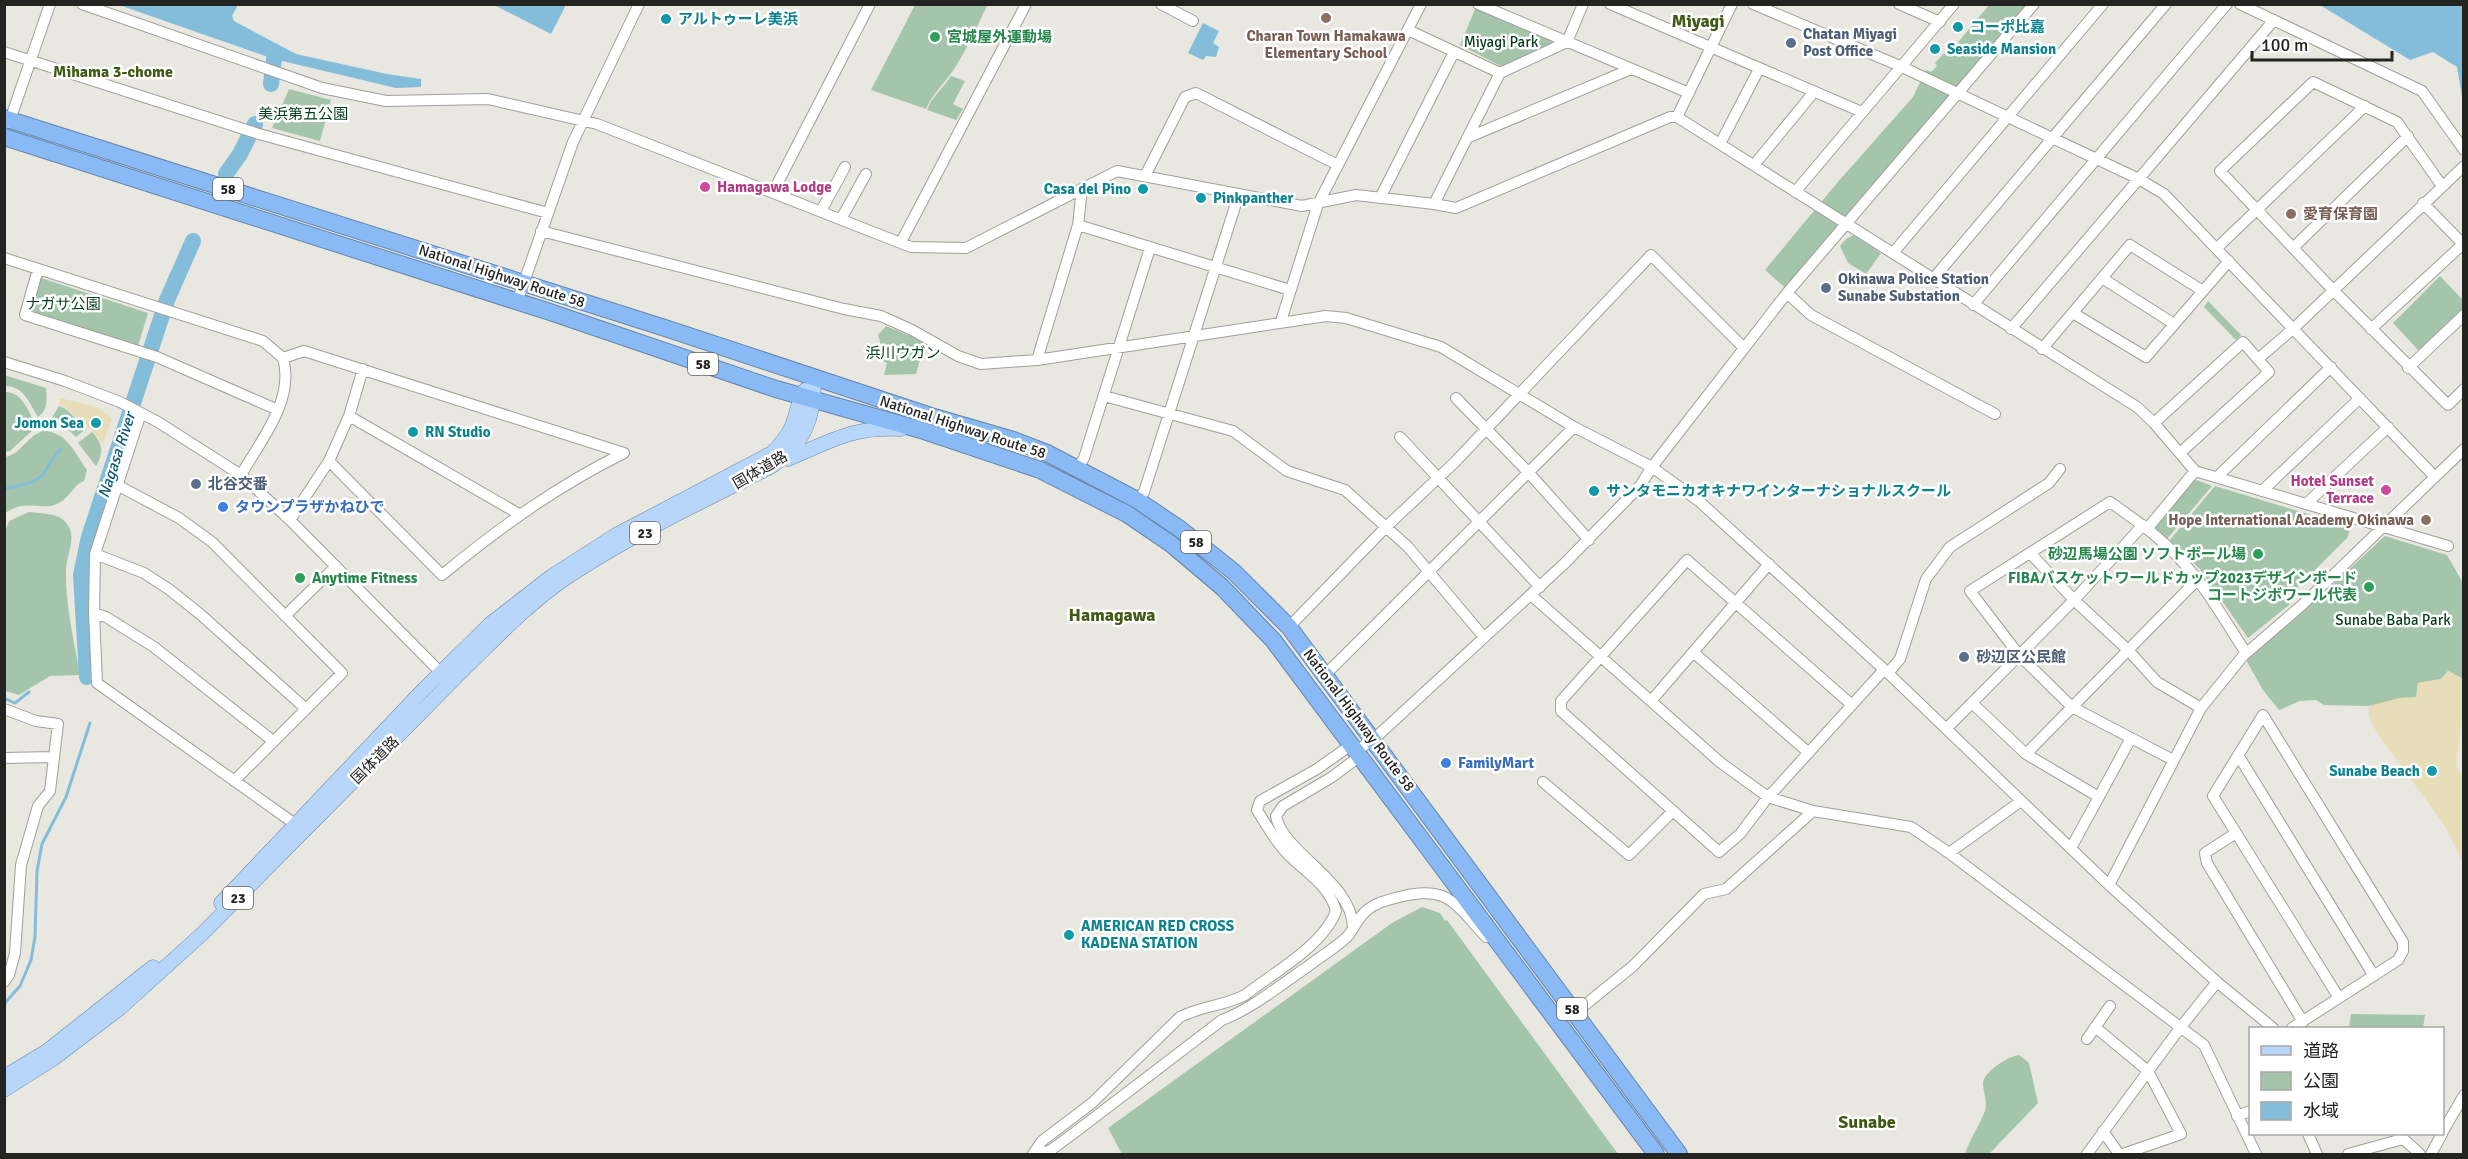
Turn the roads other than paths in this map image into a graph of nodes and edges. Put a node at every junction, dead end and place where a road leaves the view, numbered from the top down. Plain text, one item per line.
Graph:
1 (50, 4) edge
2 (82, 4) edge
3 (639, 4) edge
4 (870, 4) edge
5 (1026, 4) edge
6 (1161, 4) edge
7 (1421, 4) edge
8 (1478, 4) edge
9 (1584, 4) edge
10 (1610, 4) edge
11 (1732, 4) edge
12 (1753, 4) edge
13 (1899, 4) edge
14 (1954, 4) edge
15 (2034, 4) edge
16 (2103, 4) edge
17 (2166, 4) edge
18 (2227, 4) edge
19 (2240, 4) edge
20 (2274, 20) junction
21 (1193, 21) dead end
22 (1940, 22) junction
23 (1408, 30) junction
24 (1567, 42) junction
25 (1711, 49) junction
26 (4, 52) edge
27 (1454, 52) junction
28 (30, 61) junction
29 (1900, 66) junction
30 (1631, 69) junction
31 (1759, 69) junction
32 (1500, 73) junction
33 (1814, 92) junction
34 (1689, 93) junction
35 (1957, 94) junction
36 (2365, 106) junction
37 (1862, 112) junction
38 (1677, 117) junction
39 (2008, 117) junction
40 (7, 119) edge
41 (582, 120) junction
42 (2408, 136) junction
43 (4, 137) edge
44 (1467, 138) junction
45 (2053, 138) junction
46 (1720, 144) junction
47 (2463, 150) edge
48 (2096, 159) junction
49 (1338, 165) junction
50 (1754, 165) junction
51 (2463, 166) edge
52 (844, 167) dead end
53 (866, 174) dead end
54 (1145, 176) junction
55 (2139, 179) junction
56 (2442, 186) junction
57 (1078, 190) junction
58 (773, 192) junction
59 (1795, 192) junction
60 (1239, 194) junction
61 (1380, 198) junction
62 (2423, 202) junction
63 (1318, 204) junction
64 (1434, 204) junction
65 (2256, 209) junction
66 (821, 211) junction
67 (548, 213) junction
68 (841, 219) junction
69 (1846, 223) junction
70 (1078, 225) junction
71 (541, 231) junction
72 (901, 242) junction
73 (2463, 245) edge
74 (2294, 247) junction
75 (1150, 248) junction
76 (2217, 248) junction
77 (1893, 253) junction
78 (4, 258) edge
79 (2229, 261) junction
80 (1214, 267) junction
81 (38, 269) junction
82 (2102, 278) junction
83 (1933, 279) junction
84 (524, 283) junction
85 (1290, 290) junction
86 (2333, 290) junction
87 (2203, 291) junction
88 (1787, 293) junction
89 (517, 302) junction
90 (1973, 304) junction
91 (2073, 313) junction
92 (2463, 315) edge
93 (1281, 321) junction
94 (2174, 324) junction
95 (2294, 328) junction
96 (2011, 329) junction
97 (2372, 329) junction
98 (1192, 335) junction
99 (1120, 347) junction
100 (1744, 348) junction
101 (2042, 349) junction
102 (283, 358) junction
103 (2258, 359) junction
104 (1037, 360) junction
105 (4, 362) edge
106 (2331, 367) junction
107 (2408, 368) junction
108 (363, 369) junction
109 (814, 378) junction
110 (2463, 389) edge
111 (1518, 394) junction
112 (1104, 396) junction
113 (808, 398) junction
114 (1455, 398) dead end
115 (2360, 398) junction
116 (278, 410) junction
117 (141, 413) junction
118 (1169, 414) junction
119 (1995, 414) dead end
120 (349, 416) junction
121 (2154, 423) junction
122 (1574, 427) junction
123 (2388, 427) junction
124 (1486, 429) junction
125 (921, 430) junction
126 (1400, 437) dead end
127 (2463, 449) edge
128 (2180, 453) junction
129 (329, 461) junction
130 (772, 466) junction
131 (1652, 467) junction
132 (1077, 469) junction
133 (2060, 469) dead end
134 (2195, 471) junction
135 (1529, 473) junction
136 (241, 474) junction
137 (2217, 477) junction
138 (2435, 477) junction
139 (1438, 478) junction
140 (117, 485) junction
141 (2262, 491) junction
142 (1137, 500) junction
143 (2306, 504) junction
144 (519, 514) junction
145 (290, 520) junction
146 (1480, 522) junction
147 (2145, 527) junction
148 (2382, 527) junction
149 (1385, 528) junction
150 (1589, 540) junction
151 (2448, 546) dead end
152 (2030, 553) junction
153 (95, 554) junction
154 (1769, 564) junction
155 (336, 566) junction
156 (1430, 573) junction
157 (2197, 580) junction
158 (1540, 587) junction
159 (1531, 595) junction
160 (2074, 600) junction
161 (1735, 604) junction
162 (94, 613) junction
163 (285, 616) junction
164 (1289, 627) junction
165 (1483, 636) junction
166 (2128, 650) junction
167 (1694, 652) junction
168 (2246, 653) junction
169 (2019, 655) junction
170 (1601, 657) junction
171 (1886, 672) junction
172 (1325, 675) junction
173 (446, 678) junction
174 (1651, 701) junction
175 (1972, 704) junction
176 (1852, 705) junction
177 (2072, 707) junction
178 (305, 708) junction
179 (2201, 708) junction
180 (4, 709) edge
181 (1946, 729) junction
182 (2131, 738) junction
183 (1374, 739) junction
184 (273, 741) junction
185 (1356, 751) junction
186 (1809, 753) junction
187 (2026, 754) junction
188 (2238, 755) junction
189 (54, 757) junction
190 (4, 758) edge
191 (2172, 760) junction
192 (234, 781) junction
193 (1543, 782) dead end
194 (1768, 797) junction
195 (2099, 797) junction
196 (2021, 801) junction
197 (1813, 810) junction
198 (1673, 811) junction
199 (295, 824) junction
200 (2236, 833) junction
201 (2071, 848) junction
202 (1949, 853) junction
203 (2109, 885) junction
204 (1353, 928) junction
205 (2374, 976) junction
206 (1527, 981) junction
207 (4, 982) edge
208 (2217, 982) junction
209 (1261, 988) junction
210 (2339, 998) junction
211 (2110, 1006) dead end
212 (1575, 1013) junction
213 (2303, 1022) junction
214 (2095, 1027) junction
215 (2271, 1027) edge
216 (2295, 1027) edge
217 (2180, 1028) junction
218 (2087, 1039) dead end
219 (2148, 1071) junction
220 (4, 1077) edge
221 (4, 1090) edge
222 (2463, 1095) edge
223 (2249, 1111) edge
224 (2236, 1116) junction
225 (2444, 1129) edge
226 (2103, 1131) junction
227 (2308, 1135) edge
228 (2441, 1135) edge
229 (2400, 1136) edge
230 (1033, 1155) edge
231 (1040, 1155) edge
232 (1656, 1155) edge
233 (1679, 1155) edge
234 (2087, 1155) edge
235 (2121, 1155) edge
236 (2256, 1155) edge
237 (2317, 1155) edge
238 (2348, 1155) edge
239 (2420, 1155) edge
240 (2431, 1155) edge

1 - 28 street
2 - 41 street
3 - 41 street
4 - 58 street
5 - 72 street
6 - 21 street
7 - 23 street
8 - 24 street
9 - 24 street
10 - 25 street
11 - 25 street
12 - 29 street
13 - 22 street
14 - 22 street
15 - 35 street
16 - 39 street
17 - 45 street
18 - 48 street
19 - 20 street
20 - 47 street
20 - 55 street
22 - 29 street
23 - 27 street
23 - 49 street
24 - 30 street
24 - 32 street
25 - 31 street
25 - 34 street
26 - 28 street
27 - 32 street
27 - 61 street
28 - 40 street
28 - 67 street
29 - 35 street
29 - 37 street
30 - 34 street
30 - 44 street
31 - 33 street
31 - 46 street
32 - 44 street
33 - 37 street
33 - 50 street
34 - 38 street
35 - 39 street
35 - 69 street
36 - 42 street
36 - 65 street
36 - 65 street
37 - 59 street
38 - 46 street
38 - 64 street
39 - 45 street
39 - 77 street
40 - 43 street
40 - 84 highway, National Highway Route 58 / 58
41 - 58 street
41 - 67 street
42 - 56 street
42 - 74 street
43 - 89 highway, National Highway Route 58 / 58
44 - 64 street
45 - 48 street
45 - 83 street
46 - 50 street
48 - 55 street
48 - 90 street
49 - 54 street
49 - 63 street
50 - 59 street
51 - 56 street
52 - 66 street
53 - 68 street
54 - 57 street
54 - 60 street
55 - 76 street
55 - 96 street
56 - 62 street
57 - 70 street
57 - 72 street
58 - 66 street
59 - 69 street
60 - 63 street
60 - 80 street
61 - 63 street
61 - 64 street
62 - 73 street
62 - 86 street
63 - 85 street
65 - 74 street
65 - 76 street
66 - 68 street
67 - 71 street
68 - 72 street
69 - 77 street
69 - 88 street
70 - 75 street
70 - 104 street
71 - 84 street
71 - 104 street
73 - 97 street
74 - 86 street
75 - 80 street
75 - 99 street
76 - 79 street
77 - 83 street
78 - 81 street
79 - 87 street
79 - 95 street
80 - 85 street
80 - 98 street
81 - 102 street
81 - 116 street
82 - 87 street
82 - 91 street
82 - 94 street
83 - 90 street
84 - 89 street
84 - 109 highway, National Highway Route 58 / 58
85 - 93 street
86 - 95 street
86 - 97 street
87 - 94 street
88 - 100 street
88 - 119 street
89 - 113 highway, National Highway Route 58 / 58
90 - 96 street
91 - 94 street
91 - 101 street
92 - 107 street
93 - 98 street
93 - 111 street
95 - 103 street
95 - 106 street
96 - 101 street
97 - 107 street
98 - 99 street
98 - 118 street
99 - 104 street
99 - 112 street
100 - 111 street
100 - 131 street
101 - 121 street
102 - 108 street
102 - 116 street
103 - 121 street
103 - 128 street
105 - 117 street
106 - 115 street
106 - 137 street
107 - 110 street
108 - 120 street
108 - 144 street
109 - 113 main road, 国体道路 / 23
109 - 132 highway, National Highway Route 58 / 58
111 - 122 street
111 - 124 street
112 - 118 street
112 - 132 street
113 - 125 highway, National Highway Route 58 / 58
113 - 130 main road, 国体道路 / 23
113 - 173 main road, 国体道路 / 23
114 - 124 street
115 - 123 street
115 - 141 street
116 - 136 street
117 - 136 street
117 - 140 street
118 - 142 street
118 - 149 street
120 - 129 street
120 - 144 street
121 - 128 street
122 - 131 street
122 - 135 street
123 - 138 street
123 - 143 street
124 - 135 street
124 - 139 street
125 - 130 main road
125 - 185 highway, National Highway Route 58 / 58
126 - 139 street
127 - 138 street
128 - 134 street
129 - 144 street
129 - 145 street
130 - 173 main road, 国体道路 / 23
131 - 150 street
131 - 154 street
132 - 142 highway, National Highway Route 58 / 58
133 - 171 street
134 - 137 street
134 - 147 street
135 - 146 street
135 - 150 street
136 - 145 street
137 - 141 street
138 - 148 street
139 - 146 street
139 - 149 street
140 - 153 street
140 - 163 street
141 - 143 street
142 - 164 highway, National Highway Route 58 / 58
143 - 148 street
145 - 155 street
146 - 156 street
146 - 158 street
147 - 152 street
147 - 157 street
147 - 160 street
148 - 151 street
148 - 168 street
149 - 156 street
149 - 164 street
150 - 158 street
152 - 160 street
152 - 169 street
153 - 162 street
153 - 178 street
154 - 161 street
154 - 171 street
155 - 163 street
155 - 173 street
156 - 165 street
156 - 172 street
157 - 166 street
157 - 168 street
158 - 159 street
159 - 165 street
159 - 170 street
160 - 166 street
160 - 169 street
161 - 167 street
161 - 170 street
161 - 176 street
162 - 184 street
162 - 192 street
163 - 178 street
164 - 172 highway, National Highway Route 58 / 58
165 - 183 street
166 - 177 street
166 - 179 street
167 - 174 street
167 - 186 street
168 - 179 street
169 - 175 street
169 - 177 street
170 - 174 street
170 - 198 street
171 - 176 street
171 - 181 street
172 - 183 highway, National Highway Route 58 / 58
173 - 199 main road, 国体道路 / 23
173 - 221 main road, 国体道路 / 23
174 - 194 street
175 - 181 street
175 - 187 street
176 - 186 street
177 - 182 street
177 - 187 street
178 - 184 street
179 - 191 street
180 - 189 street
181 - 196 street
182 - 191 street
182 - 195 street
183 - 185 street
183 - 212 highway, National Highway Route 58 / 58
184 - 192 street
185 - 204 street
185 - 206 highway, National Highway Route 58 / 58
185 - 209 street
186 - 194 street
187 - 195 street
188 - 200 street
188 - 205 street
188 - 205 street
189 - 190 street
189 - 207 street
191 - 203 street
192 - 199 street
193 - 198 street
194 - 197 street
194 - 198 street
195 - 201 street
196 - 201 street
196 - 202 street
197 - 202 street
197 - 212 street
199 - 220 main road, 国体道路 / 23
200 - 210 street
200 - 213 street
201 - 203 street
202 - 217 street
203 - 208 street
204 - 206 street
204 - 209 street
205 - 210 street
206 - 232 highway, National Highway Route 58 / 58
208 - 215 street
208 - 217 street
209 - 230 street
209 - 231 street
210 - 213 street
211 - 214 street
212 - 233 highway, National Highway Route 58 / 58
213 - 216 street
214 - 218 street
214 - 219 street
217 - 219 street
217 - 224 street
219 - 226 street
219 - 235 street
222 - 225 street
223 - 224 street
224 - 236 street
226 - 234 street
226 - 235 street
227 - 237 street
228 - 240 street
229 - 238 street
229 - 239 street

